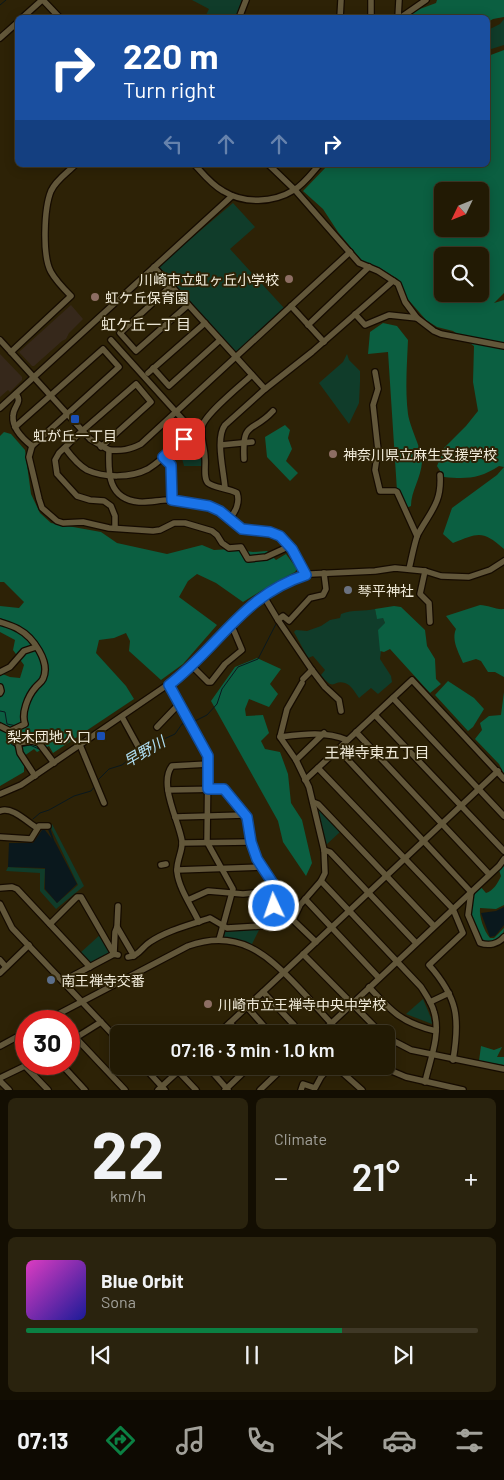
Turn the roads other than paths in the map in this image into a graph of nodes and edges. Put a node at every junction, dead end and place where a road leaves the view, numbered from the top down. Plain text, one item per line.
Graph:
1 (42, 0) edge
2 (246, 0) edge
3 (341, 0) edge
4 (371, 0) edge
5 (399, 0) edge
6 (426, 0) edge
7 (25, 15) edge
8 (57, 15) edge
9 (241, 15) edge
10 (340, 15) edge
11 (371, 15) edge
12 (399, 15) edge
13 (404, 15) edge
14 (15, 25) edge
15 (0, 38) edge
16 (73, 167) edge
17 (197, 167) edge
18 (271, 167) edge
19 (317, 167) edge
20 (295, 190) junction
21 (232, 196) junction
22 (350, 252) junction
23 (154, 266) junction
24 (369, 267) junction
25 (393, 280) junction
26 (171, 286) junction
27 (188, 304) junction
28 (291, 306) junction
29 (355, 314) junction
30 (418, 318) junction
31 (205, 323) junction
32 (308, 325) junction
33 (0, 340) edge
34 (111, 340) dead end
35 (220, 340) junction
36 (324, 342) junction
37 (504, 346) edge
38 (11, 352) junction
39 (236, 358) junction
40 (375, 372) dead end
41 (33, 376) junction
42 (252, 376) junction
43 (265, 389) junction
44 (16, 394) junction
45 (51, 397) junction
46 (0, 408) edge
47 (272, 411) dead end
48 (176, 413) junction
49 (67, 414) junction
50 (168, 420) junction
51 (15, 427) junction
52 (82, 431) junction
53 (202, 432) junction
54 (243, 442) junction
55 (252, 442) dead end
56 (220, 445) junction
57 (32, 446) junction
58 (101, 446) junction
59 (64, 448) junction
60 (109, 450) junction
61 (163, 457) junction
62 (244, 459) dead end
63 (108, 476) junction
64 (440, 476) dead end
65 (225, 488) junction
66 (172, 500) junction
67 (229, 519) junction
68 (115, 528) junction
69 (417, 536) junction
70 (290, 546) junction
71 (504, 562) edge
72 (409, 569) junction
73 (425, 571) junction
74 (324, 573) junction
75 (306, 575) junction
76 (264, 595) junction
77 (278, 620) junction
78 (0, 622) edge
79 (430, 622) dead end
80 (231, 624) junction
81 (36, 647) junction
82 (192, 666) junction
83 (312, 670) junction
84 (0, 672) edge
85 (169, 685) junction
86 (0, 687) edge
87 (0, 694) edge
88 (393, 698) junction
89 (179, 704) junction
90 (341, 711) dead end
91 (375, 715) junction
92 (122, 718) junction
93 (0, 726) edge
94 (158, 727) dead end
95 (356, 732) junction
96 (11, 734) junction
97 (324, 734) junction
98 (280, 737) junction
99 (348, 740) junction
100 (80, 745) junction
101 (18, 746) junction
102 (139, 748) dead end
103 (338, 749) junction
104 (296, 760) junction
105 (54, 764) junction
106 (208, 764) junction
107 (318, 768) junction
108 (498, 771) junction
109 (34, 776) junction
110 (504, 779) edge
111 (305, 780) junction
112 (208, 789) junction
113 (479, 789) junction
114 (168, 790) junction
115 (0, 794) edge
116 (313, 802) junction
117 (104, 803) dead end
118 (461, 806) junction
119 (0, 811) edge
120 (246, 815) junction
121 (207, 816) junction
122 (504, 816) edge
123 (175, 817) junction
124 (442, 824) junction
125 (48, 826) dead end
126 (37, 828) junction
127 (0, 837) edge
128 (424, 841) junction
129 (206, 842) junction
130 (251, 842) junction
131 (182, 843) junction
132 (324, 850) junction
133 (504, 851) edge
134 (405, 859) junction
135 (504, 859) edge
136 (262, 866) junction
137 (221, 868) junction
138 (177, 870) junction
139 (489, 874) junction
140 (387, 876) junction
141 (321, 881) junction
142 (0, 888) edge
143 (275, 891) junction
144 (471, 892) junction
145 (369, 893) junction
146 (232, 894) junction
147 (305, 899) junction
148 (188, 900) junction
149 (0, 904) edge
150 (118, 906) dead end
151 (453, 909) junction
152 (349, 911) junction
153 (199, 922) junction
154 (50, 924) junction
155 (223, 926) junction
156 (434, 926) junction
157 (117, 927) junction
158 (332, 928) junction
159 (504, 937) edge
160 (219, 940) junction
161 (316, 942) junction
162 (416, 944) junction
163 (29, 945) junction
164 (116, 954) junction
165 (304, 954) junction
166 (0, 960) edge
167 (396, 962) junction
168 (6, 967) junction
169 (90, 967) junction
170 (283, 972) junction
171 (0, 973) edge
172 (379, 978) junction
173 (63, 981) junction
174 (369, 987) junction
175 (263, 992) junction
176 (449, 993) junction
177 (81, 1002) junction
178 (430, 1002) junction
179 (352, 1004) junction
180 (246, 1007) junction
181 (66, 1010) edge
182 (101, 1022) junction
183 (230, 1023) edge
184 (331, 1023) joint
185 (263, 1025) edge
186 (294, 1025) edge
187 (373, 1025) edge
188 (436, 1031) junction
189 (110, 1032) edge
190 (80, 1035) edge
191 (15, 1038) edge
192 (80, 1042) edge
193 (395, 1042) edge
194 (0, 1046) edge
195 (432, 1055) junction
196 (453, 1060) junction
197 (504, 1069) edge
198 (15, 1072) edge
199 (395, 1072) edge
200 (35, 1075) edge
201 (71, 1075) edge
202 (150, 1075) edge
203 (175, 1075) edge
204 (185, 1075) edge
205 (214, 1075) edge
206 (241, 1075) edge
207 (276, 1075) edge
208 (322, 1075) edge
209 (345, 1075) edge
210 (0, 1080) edge
211 (425, 1082) junction
212 (162, 1089) edge
213 (226, 1089) edge
214 (452, 1089) edge
215 (9, 1090) edge
216 (48, 1090) edge
217 (85, 1090) edge
218 (125, 1090) edge
219 (196, 1090) edge
220 (260, 1090) edge
221 (300, 1090) edge
222 (362, 1090) edge
223 (463, 1090) edge

1 - 7 street
1 - 8 street
2 - 9 street
3 - 10 street
4 - 11 street
5 - 12 street
6 - 13 street
14 - 15 street
16 - 38 street
17 - 21 street
18 - 20 street
19 - 20 street
20 - 21 street
20 - 22 street
21 - 23 street
22 - 24 street
22 - 28 street
23 - 26 street
23 - 41 street
24 - 25 street
24 - 32 street
25 - 29 street
25 - 30 street
26 - 27 street
26 - 27 street
27 - 31 street
28 - 32 street
28 - 39 street
29 - 30 street
29 - 36 street
30 - 37 street
31 - 35 street
31 - 35 street
32 - 36 street
33 - 38 street
34 - 48 street
35 - 39 street
36 - 43 street
38 - 41 street
39 - 42 street
39 - 48 street
40 - 69 street
41 - 44 street
41 - 45 street
42 - 43 street
42 - 53 street
43 - 56 street
44 - 46 street
44 - 51 street
45 - 49 street
45 - 49 street
45 - 51 street
47 - 54 street
48 - 50 street
48 - 53 street
49 - 52 street
49 - 57 street
50 - 60 street
50 - 61 street
51 - 57 street
52 - 58 street
52 - 58 street
52 - 59 street
53 - 65 street
54 - 55 street
54 - 56 street
54 - 62 street
56 - 65 street
57 - 68 street
58 - 60 street
59 - 63 street
59 - 68 street
60 - 63 street
61 - 63 street
61 - 66 street
63 - 66 street
64 - 69 street
65 - 67 street
66 - 67 street
67 - 70 street
68 - 70 street
69 - 72 street
70 - 75 street
71 - 73 street
72 - 73 street
72 - 74 street
73 - 79 street
74 - 75 street
74 - 77 street
75 - 76 street
76 - 77 street
76 - 80 street
77 - 83 street
78 - 81 street
80 - 82 street
80 - 82 street
81 - 84 street
81 - 96 street
82 - 85 street
83 - 90 street
83 - 98 street
85 - 89 street
85 - 92 street
86 - 87 street
88 - 91 street
88 - 108 street
88 - 113 street
89 - 94 street
89 - 106 street
91 - 95 street
91 - 118 street
92 - 100 street
92 - 102 street
93 - 96 street
95 - 99 street
95 - 124 street
96 - 101 street
97 - 98 street
97 - 99 street
97 - 104 street
98 - 104 street
99 - 103 street
100 - 105 street
100 - 117 street
101 - 105 street
101 - 109 street
103 - 107 street
103 - 128 street
104 - 111 street
105 - 109 street
106 - 112 street
106 - 114 street
107 - 111 street
107 - 134 street
108 - 110 street
108 - 113 street
109 - 115 street
111 - 116 street
112 - 114 street
112 - 120 street
112 - 121 street
113 - 118 street
113 - 122 street
114 - 123 street
116 - 132 street
116 - 140 street
118 - 124 street
118 - 133 street
119 - 126 street
120 - 121 street
120 - 130 street
121 - 123 street
121 - 129 street
123 - 131 street
124 - 128 street
124 - 139 street
125 - 126 street
126 - 127 street
128 - 134 street
128 - 144 street
129 - 130 street
129 - 131 street
129 - 137 street
130 - 136 street
131 - 138 street
132 - 141 street
132 - 145 street
134 - 140 street
134 - 151 street
135 - 139 street
136 - 137 street
136 - 143 street
137 - 138 street
137 - 146 street
138 - 148 street
139 - 144 street
140 - 145 street
140 - 156 street
141 - 147 street
141 - 152 street
142 - 154 street
143 - 146 street
143 - 155 street
144 - 151 street
144 - 159 street
145 - 152 street
145 - 162 street
146 - 148 street
146 - 155 street
147 - 158 street
147 - 161 street
148 - 153 street
149 - 163 street
150 - 157 street
151 - 156 street
151 - 176 street
152 - 158 street
152 - 167 street
153 - 155 street
153 - 157 street
154 - 164 street
154 - 169 street
155 - 160 street
156 - 162 street
157 - 164 street
158 - 161 street
158 - 172 street
160 - 170 street
160 - 177 street
161 - 165 street
162 - 167 street
163 - 168 street
163 - 173 street
164 - 169 street
165 - 170 street
165 - 179 street
166 - 168 street
167 - 172 street
167 - 178 street
168 - 171 street
169 - 173 street
170 - 175 street
170 - 184 street
172 - 174 street
173 - 177 street
174 - 179 street
174 - 188 street
175 - 180 street
175 - 186 street
176 - 178 street
176 - 196 street
177 - 181 street
177 - 182 street
178 - 188 street
179 - 184 street
179 - 187 street
180 - 183 street
180 - 185 street
182 - 189 street
182 - 190 street
188 - 195 street
191 - 194 street
192 - 218 street
193 - 195 street
195 - 196 street
195 - 211 street
196 - 197 street
198 - 210 street
199 - 211 street
200 - 216 street
201 - 217 street
202 - 212 street
203 - 212 street
204 - 219 street
205 - 213 street
206 - 213 street
207 - 220 street
208 - 221 street
209 - 222 street
210 - 215 street
211 - 214 street
214 - 223 street

